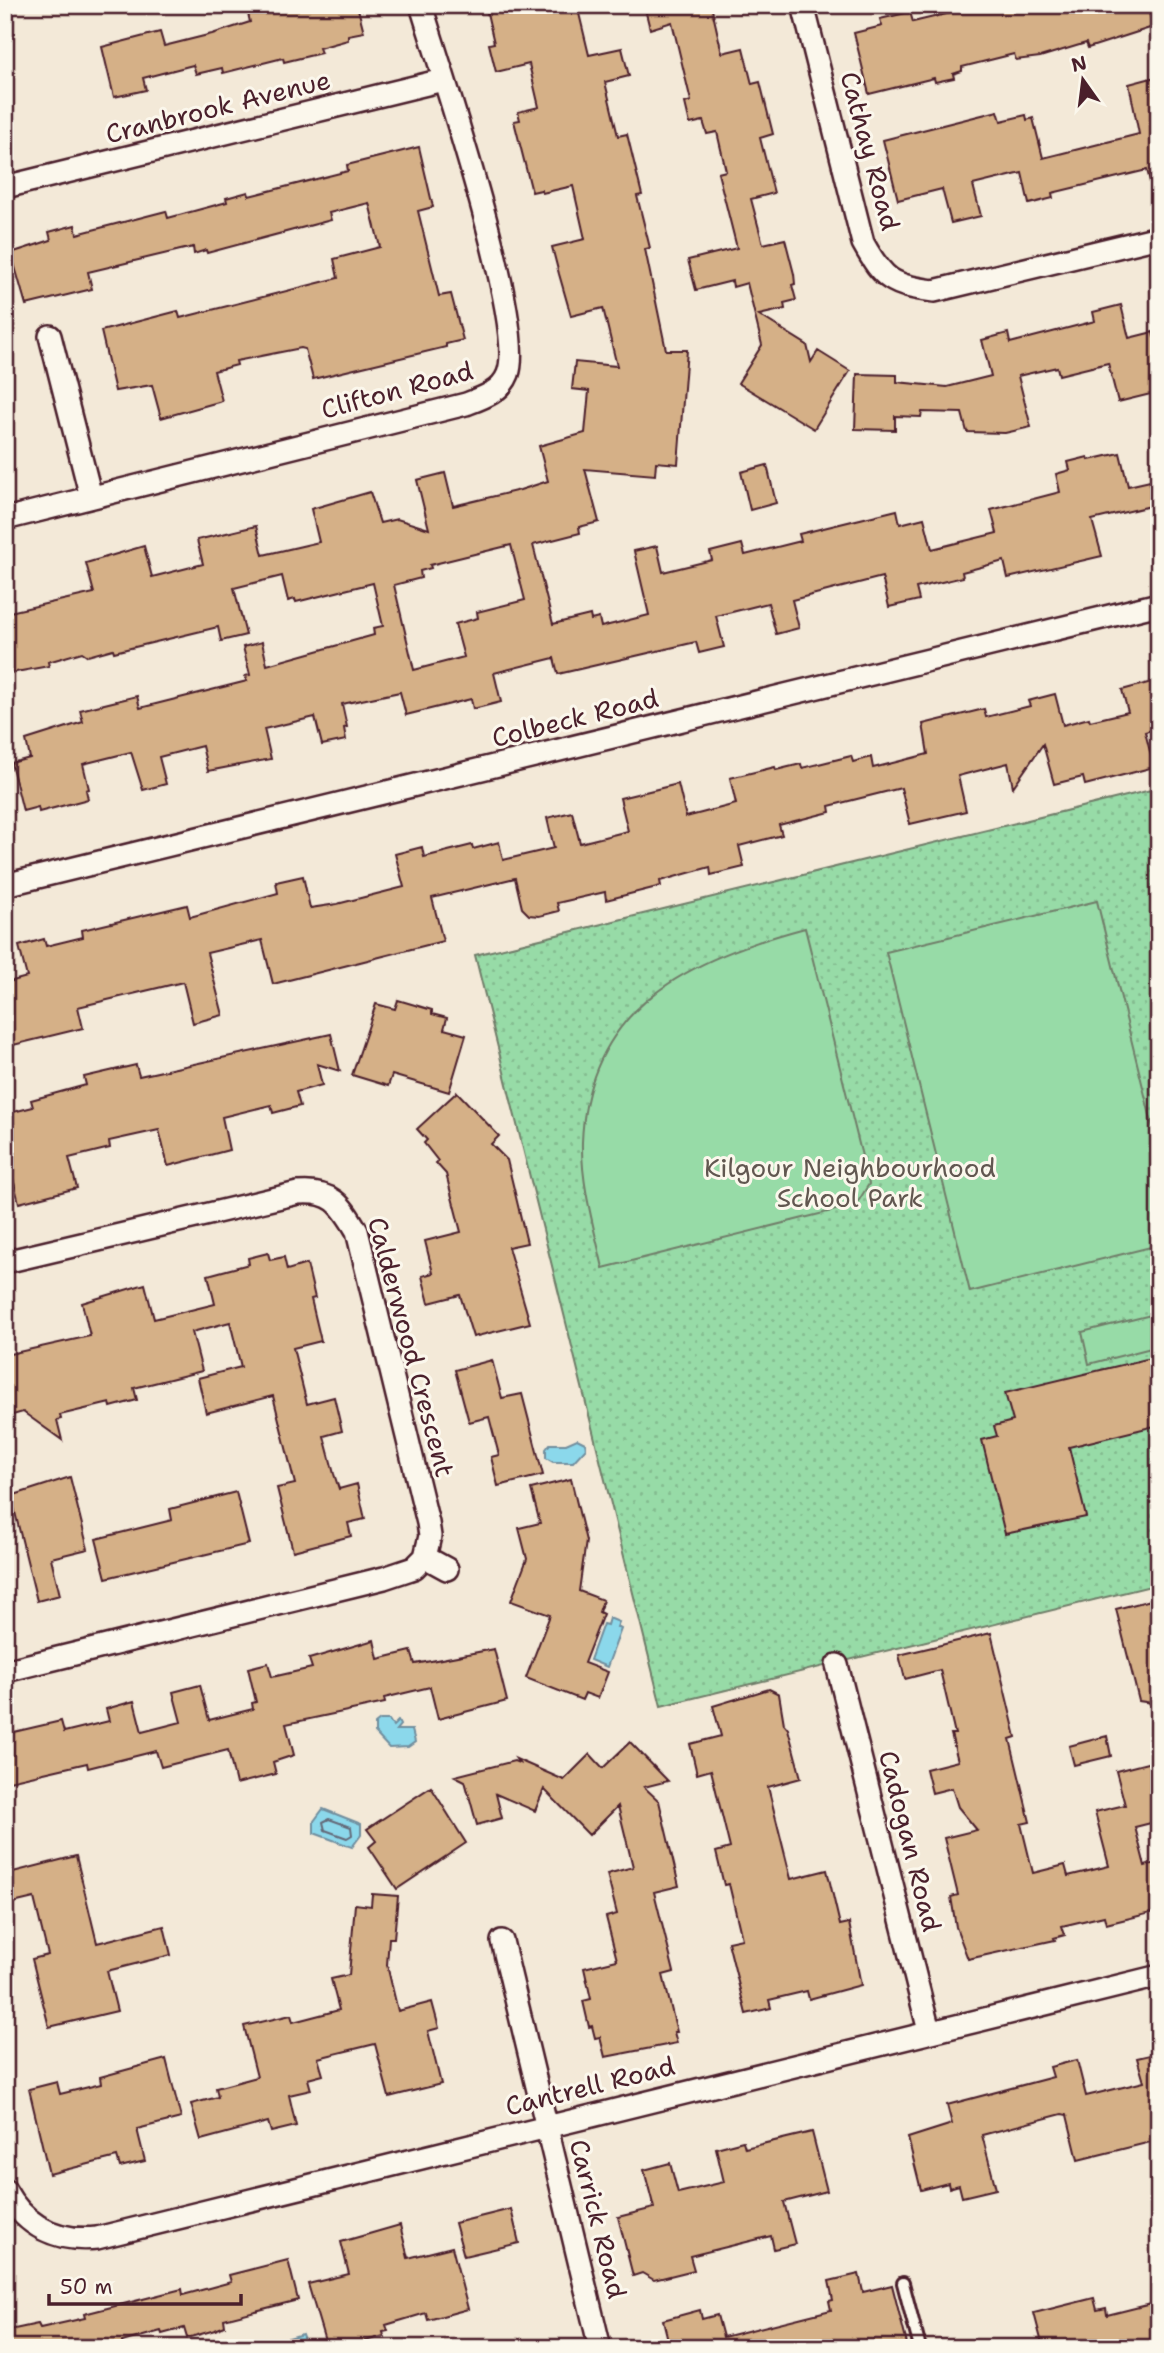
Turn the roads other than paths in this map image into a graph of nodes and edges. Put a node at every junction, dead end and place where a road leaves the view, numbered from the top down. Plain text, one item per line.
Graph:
1 (421, 5) edge
2 (803, 5) edge
3 (443, 80) junction
4 (5, 187) edge
5 (1159, 237) edge
6 (50, 336) dead end
7 (91, 497) junction
8 (5, 519) edge
9 (1159, 604) edge
10 (5, 886) edge
11 (5, 1262) edge
12 (425, 1557) junction
13 (447, 1569) dead end
14 (837, 1665) dead end
15 (5, 1671) edge
16 (502, 1941) dead end
17 (1159, 1976) edge
18 (929, 2031) junction
19 (547, 2126) junction
20 (5, 2190) edge
21 (904, 2283) dead end
22 (600, 2348) edge
23 (920, 2348) edge

1 - 3 street, Clifton Road
2 - 5 street, Cathay Road
3 - 4 street, Cranbrook Avenue
3 - 7 street, Clifton Road
6 - 7 street
7 - 8 street, Clifton Road
9 - 10 street, Colbeck Road
11 - 12 street, Calderwood Crescent
12 - 13 street
12 - 15 street
14 - 18 street, Cadogan Road
16 - 19 street, Carrick Road
17 - 18 street, Cantrell Road
18 - 19 street, Cantrell Road
19 - 20 street, Cantrell Road
19 - 22 street, Carrick Road
21 - 23 lane

